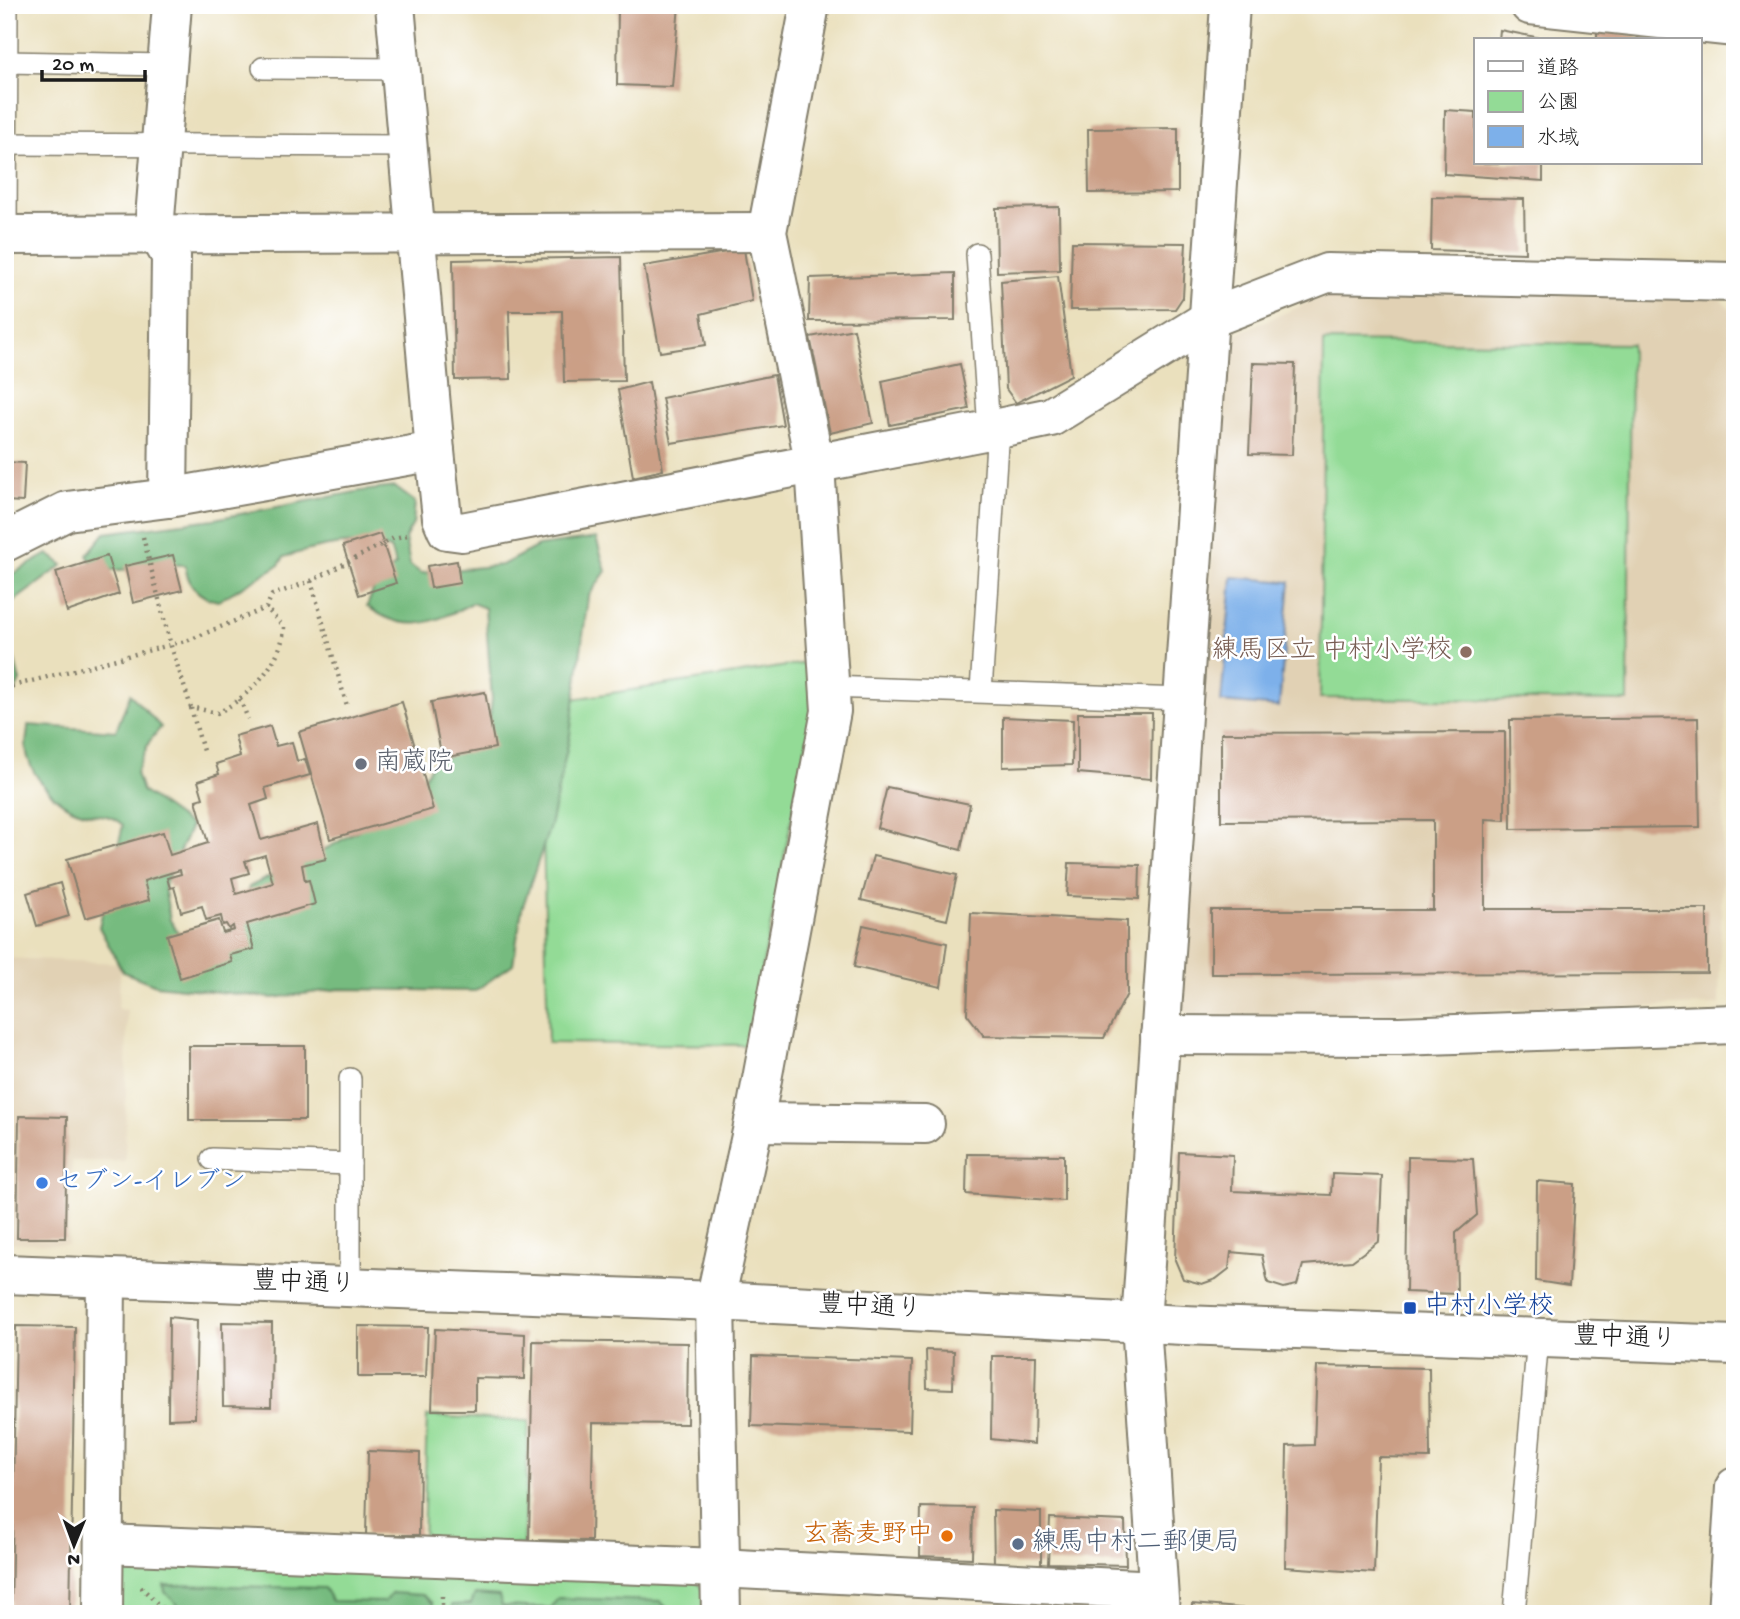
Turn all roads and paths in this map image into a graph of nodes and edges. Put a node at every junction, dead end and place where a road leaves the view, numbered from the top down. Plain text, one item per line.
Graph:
1 (8, 5) edge
2 (173, 5) edge
3 (395, 5) edge
4 (810, 5) edge
5 (1230, 5) edge
6 (1530, 5) edge
7 (1735, 27) edge
8 (6, 62) edge
9 (166, 65) junction
10 (263, 68) dead end
11 (401, 69) junction
12 (6, 144) edge
13 (160, 146) junction
14 (408, 146) junction
15 (767, 232) junction
16 (416, 233) junction
17 (6, 235) edge
18 (160, 237) junction
19 (977, 254) dead end
20 (1735, 282) edge
21 (1211, 318) junction
22 (993, 429) junction
23 (435, 452) junction
24 (815, 465) junction
25 (168, 498) junction
26 (141, 529) dead end
27 (416, 533) dead end
28 (5, 542) edge
29 (311, 581) junction
30 (266, 608) junction
31 (171, 646) junction
32 (828, 687) junction
33 (5, 688) edge
34 (981, 691) junction
35 (240, 699) junction
36 (1184, 699) junction
37 (347, 706) dead end
38 (191, 707) junction
39 (248, 719) dead end
40 (203, 751) dead end
41 (1735, 1024) edge
42 (1160, 1035) junction
43 (350, 1079) dead end
44 (754, 1122) junction
45 (925, 1124) dead end
46 (212, 1159) dead end
47 (350, 1164) junction
48 (5, 1274) edge
49 (106, 1278) junction
50 (350, 1287) junction
51 (715, 1301) junction
52 (1141, 1323) junction
53 (1538, 1337) junction
54 (1735, 1345) edge
55 (1735, 1487) edge
56 (105, 1544) junction
57 (719, 1568) junction
58 (138, 1585) dead end
59 (442, 1597) dead end
60 (1159, 1602) edge
61 (103, 1614) edge
62 (168, 1614) edge
63 (442, 1614) edge
64 (721, 1614) edge
65 (1514, 1614) edge
66 (1727, 1614) edge

1 - 8 lane
2 - 9 street
3 - 11 street
4 - 15 street
5 - 21 street
6 - 7 street
8 - 9 lane
8 - 12 lane
9 - 13 street
10 - 11 lane
11 - 14 street
12 - 13 lane
12 - 17 lane
13 - 14 lane
13 - 18 street
14 - 16 street
15 - 16 street
15 - 24 street
16 - 18 street
16 - 23 street
17 - 18 street
18 - 25 street
19 - 22 lane
20 - 21 street
21 - 22 street
21 - 36 street
22 - 24 street
22 - 34 lane
23 - 24 street
23 - 25 street
24 - 32 street
25 - 28 street
26 - 31 path
27 - 29 path
29 - 30 path
29 - 37 path
30 - 31 path
30 - 35 path
31 - 33 path
31 - 38 path
32 - 34 lane
32 - 44 street
34 - 36 lane
35 - 38 path
35 - 39 path
36 - 42 street
38 - 40 path
41 - 42 street
42 - 52 street
43 - 47 lane
44 - 45 street
44 - 51 street
46 - 47 lane
47 - 50 lane
48 - 49 street, 豊中通り
49 - 50 street, 豊中通り
49 - 56 street
50 - 51 street, 豊中通り
51 - 52 street, 豊中通り
51 - 57 street
52 - 53 street, 豊中通り
52 - 60 street
53 - 54 street, 豊中通り
53 - 65 lane
55 - 66 street
56 - 57 street
56 - 61 street
57 - 60 street
57 - 64 street
58 - 62 path
59 - 63 path

